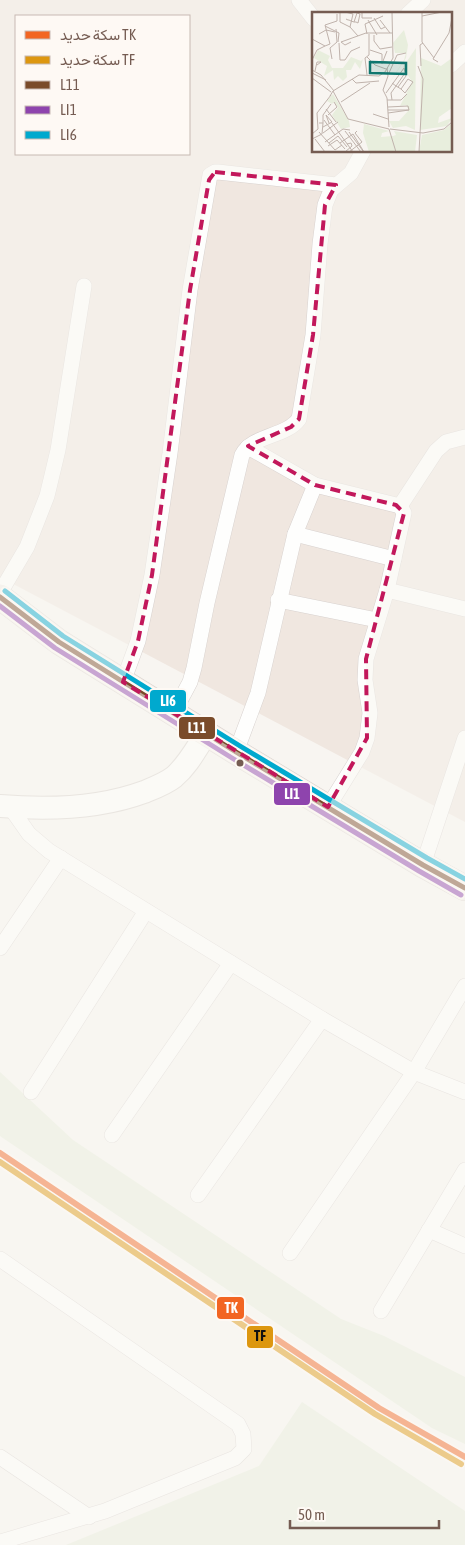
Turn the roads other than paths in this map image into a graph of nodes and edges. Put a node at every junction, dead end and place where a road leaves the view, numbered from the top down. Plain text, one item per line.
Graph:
1 (299, 0) edge
2 (423, 0) edge
3 (410, 12) edge
4 (312, 16) edge
5 (465, 52) edge
6 (452, 63) edge
7 (362, 152) edge
8 (336, 185) junction
9 (84, 286) dead end
10 (465, 437) edge
11 (248, 447) junction
12 (315, 485) junction
13 (400, 506) junction
14 (295, 534) junction
15 (394, 559) junction
16 (387, 590) junction
17 (0, 594) edge
18 (0, 597) edge
19 (278, 600) junction
20 (465, 609) edge
21 (377, 620) junction
22 (123, 682) junction
23 (173, 714) junction
24 (206, 734) junction
25 (465, 738) edge
26 (236, 752) junction
27 (5, 806) edge
28 (328, 807) junction
29 (61, 858) junction
30 (423, 865) junction
31 (465, 888) edge
32 (146, 911) junction
33 (0, 948) edge
34 (231, 963) junction
35 (465, 986) edge
36 (322, 1019) junction
37 (414, 1072) junction
38 (31, 1092) dead end
39 (465, 1092) edge
40 (112, 1135) dead end
41 (465, 1170) edge
42 (198, 1195) dead end
43 (429, 1230) junction
44 (465, 1246) edge
45 (290, 1253) dead end
46 (0, 1259) edge
47 (381, 1311) dead end
48 (0, 1457) edge
49 (89, 1517) junction
50 (0, 1542) edge

1 - 4 street
2 - 3 street
5 - 6 street
7 - 8 street
8 - 11 street
8 - 22 street
9 - 17 street
10 - 13 street
11 - 12 street
11 - 23 street
12 - 13 street
12 - 14 street
13 - 15 street
14 - 15 street
14 - 19 street
15 - 16 street
16 - 20 street
16 - 21 street
18 - 22 main road
19 - 21 street
19 - 26 street
21 - 28 street
22 - 23 main road
23 - 24 main road
24 - 26 main road
24 - 27 main road
25 - 30 street
26 - 28 main road
27 - 29 street
28 - 30 main road
29 - 32 street
29 - 33 street
30 - 31 main road
32 - 34 street
32 - 38 street
34 - 36 street
34 - 40 street
35 - 37 street
36 - 37 street
36 - 42 street
37 - 39 street
37 - 45 street
41 - 43 street
43 - 44 street
43 - 47 street
46 - 49 street
48 - 49 street
49 - 50 street

